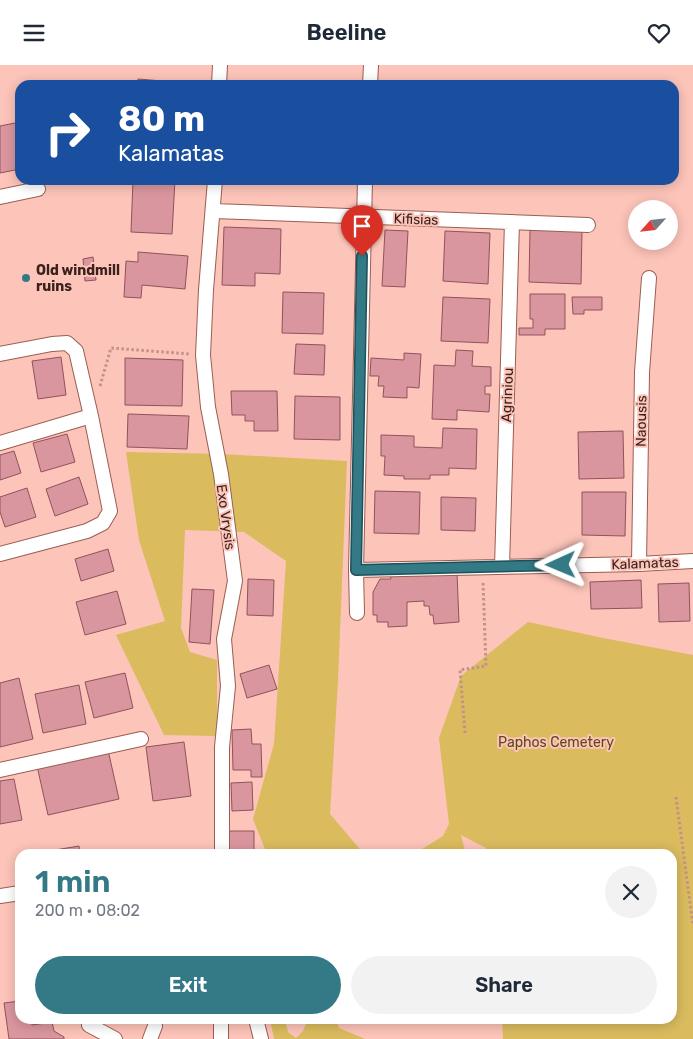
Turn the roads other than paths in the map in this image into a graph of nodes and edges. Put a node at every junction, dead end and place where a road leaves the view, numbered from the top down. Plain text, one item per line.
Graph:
1 (220, 65) edge
2 (370, 65) edge
3 (219, 80) edge
4 (370, 80) edge
5 (215, 185) edge
6 (365, 185) edge
7 (38, 189) dead end
8 (0, 197) edge
9 (213, 211) junction
10 (363, 217) junction
11 (512, 222) junction
12 (588, 225) dead end
13 (649, 278) dead end
14 (0, 354) edge
15 (91, 415) junction
16 (0, 443) edge
17 (0, 554) edge
18 (693, 561) edge
19 (640, 564) junction
20 (502, 567) junction
21 (356, 570) junction
22 (357, 613) dead end
23 (141, 739) dead end
24 (0, 770) edge
25 (222, 849) edge
26 (15, 894) edge
27 (0, 896) edge
28 (221, 1024) edge
29 (257, 1024) edge
30 (89, 1025) dead end
31 (115, 1039) edge
32 (221, 1039) edge
33 (261, 1039) edge

1 - 3 street
2 - 4 street
5 - 9 street, Exo Vrysis
6 - 10 street
7 - 8 street
9 - 10 street, Kifisias
9 - 25 street, Exo Vrysis
10 - 11 street, Kifisias
10 - 21 street
11 - 12 street, Kifisias
11 - 20 street, Agriniou
13 - 19 street, Naousis
14 - 15 street
15 - 16 street
15 - 17 street
18 - 19 street, Kalamatas
19 - 20 street, Kalamatas
20 - 21 street, Kalamatas
21 - 22 street
23 - 24 street
26 - 27 street
28 - 32 street
29 - 33 street
30 - 31 street

